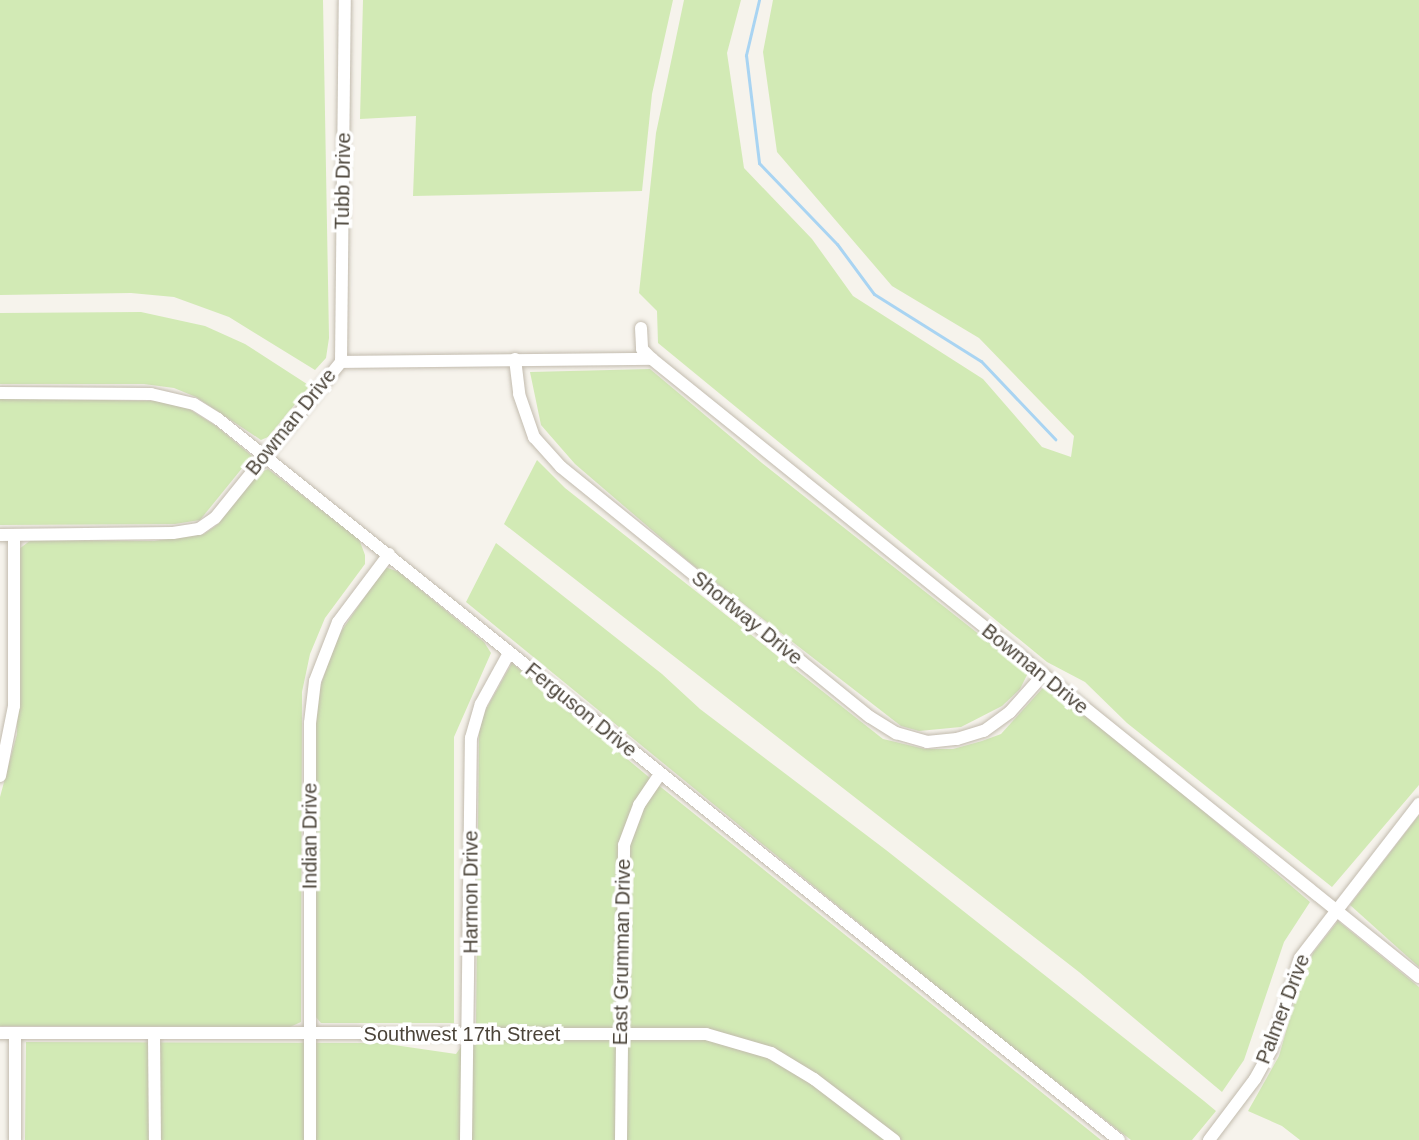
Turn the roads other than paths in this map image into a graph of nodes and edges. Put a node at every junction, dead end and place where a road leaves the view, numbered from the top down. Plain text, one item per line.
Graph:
1 (345, 0) edge
2 (641, 328) dead end
3 (515, 359) junction
4 (652, 359) junction
5 (341, 362) junction
6 (0, 393) edge
7 (263, 455) junction
8 (7, 535) edge
9 (389, 554) junction
10 (509, 653) junction
11 (1043, 675) junction
12 (660, 774) junction
13 (0, 776) edge
14 (1419, 804) edge
15 (1334, 911) junction
16 (1419, 977) edge
17 (0, 1033) edge
18 (15, 1033) junction
19 (620, 1033) junction
20 (154, 1034) junction
21 (310, 1034) junction
22 (469, 1035) junction
23 (15, 1140) edge
24 (155, 1140) edge
25 (310, 1140) edge
26 (466, 1140) edge
27 (621, 1140) edge
28 (894, 1140) edge
29 (1119, 1140) edge
30 (1209, 1140) edge

1 - 5 street, Tubb Drive
2 - 4 street
3 - 4 street, Bowman Drive
3 - 5 street, Bowman Drive
3 - 11 street, Shortway Drive
4 - 11 street, Bowman Drive
5 - 7 street, Bowman Drive
6 - 7 street, Ferguson Drive
7 - 8 street, Bowman Drive
7 - 9 street, Ferguson Drive
8 - 13 street
9 - 10 street, Ferguson Drive
9 - 21 street, Indian Drive
10 - 12 street, Ferguson Drive
10 - 22 street, Harmon Drive
11 - 15 street, Bowman Drive
12 - 19 street, East Grumman Drive
12 - 29 street, Ferguson Drive
14 - 15 street, Palmer Drive
15 - 16 street, Bowman Drive
15 - 30 street, Palmer Drive
17 - 18 street, Southwest 17th Street
18 - 20 street, Southwest 17th Street
18 - 23 street
19 - 22 street, Southwest 17th Street
19 - 27 street, East Grumman Drive
19 - 28 street, Southwest 17th Street
20 - 21 street, Southwest 17th Street
20 - 24 street
21 - 22 street, Southwest 17th Street
21 - 25 street, Indian Drive
22 - 26 street, Harmon Drive

